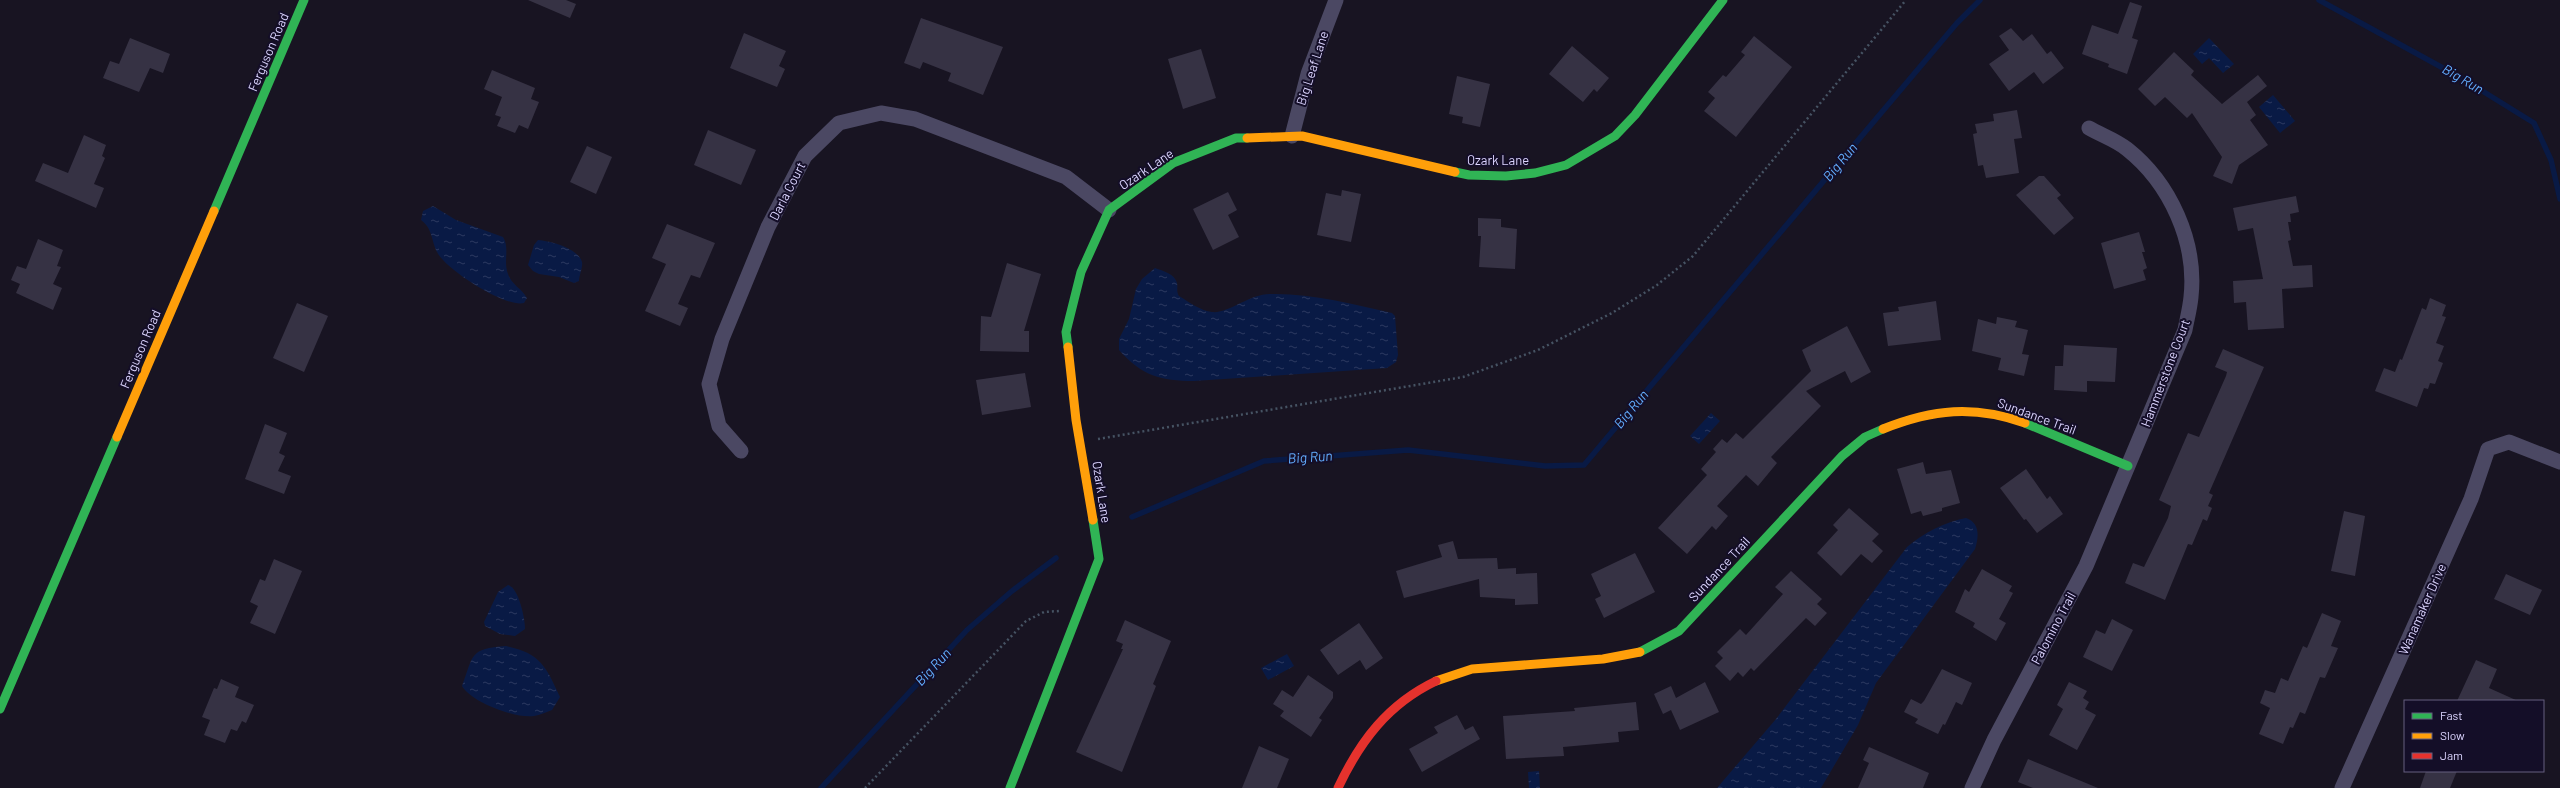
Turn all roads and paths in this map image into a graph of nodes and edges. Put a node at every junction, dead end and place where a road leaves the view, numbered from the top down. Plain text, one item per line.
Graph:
1 (304, 0) edge
2 (1336, 0) edge
3 (1723, 0) edge
4 (1906, 0) edge
5 (2089, 128) dead end
6 (1292, 136) junction
7 (1109, 210) junction
8 (1080, 442) junction
9 (741, 452) dead end
10 (2560, 462) edge
11 (2128, 466) junction
12 (1078, 612) junction
13 (0, 709) edge
14 (865, 788) edge
15 (1010, 788) edge
16 (1338, 788) edge
17 (1972, 788) edge
18 (2342, 788) edge

1 - 13 street, Ferguson Road
2 - 6 street, Big Leaf Lane
3 - 6 street, Ozark Lane
4 - 8 path
5 - 11 street, Hammerstone Court
6 - 7 street, Ozark Lane
7 - 8 street, Ozark Lane
7 - 9 street, Darla Court
8 - 12 street, Ozark Lane
10 - 18 street, Wanamaker Drive
11 - 16 street, Sundance Trail
11 - 17 street, Palomino Trail
12 - 14 path
12 - 15 street, Ozark Lane

